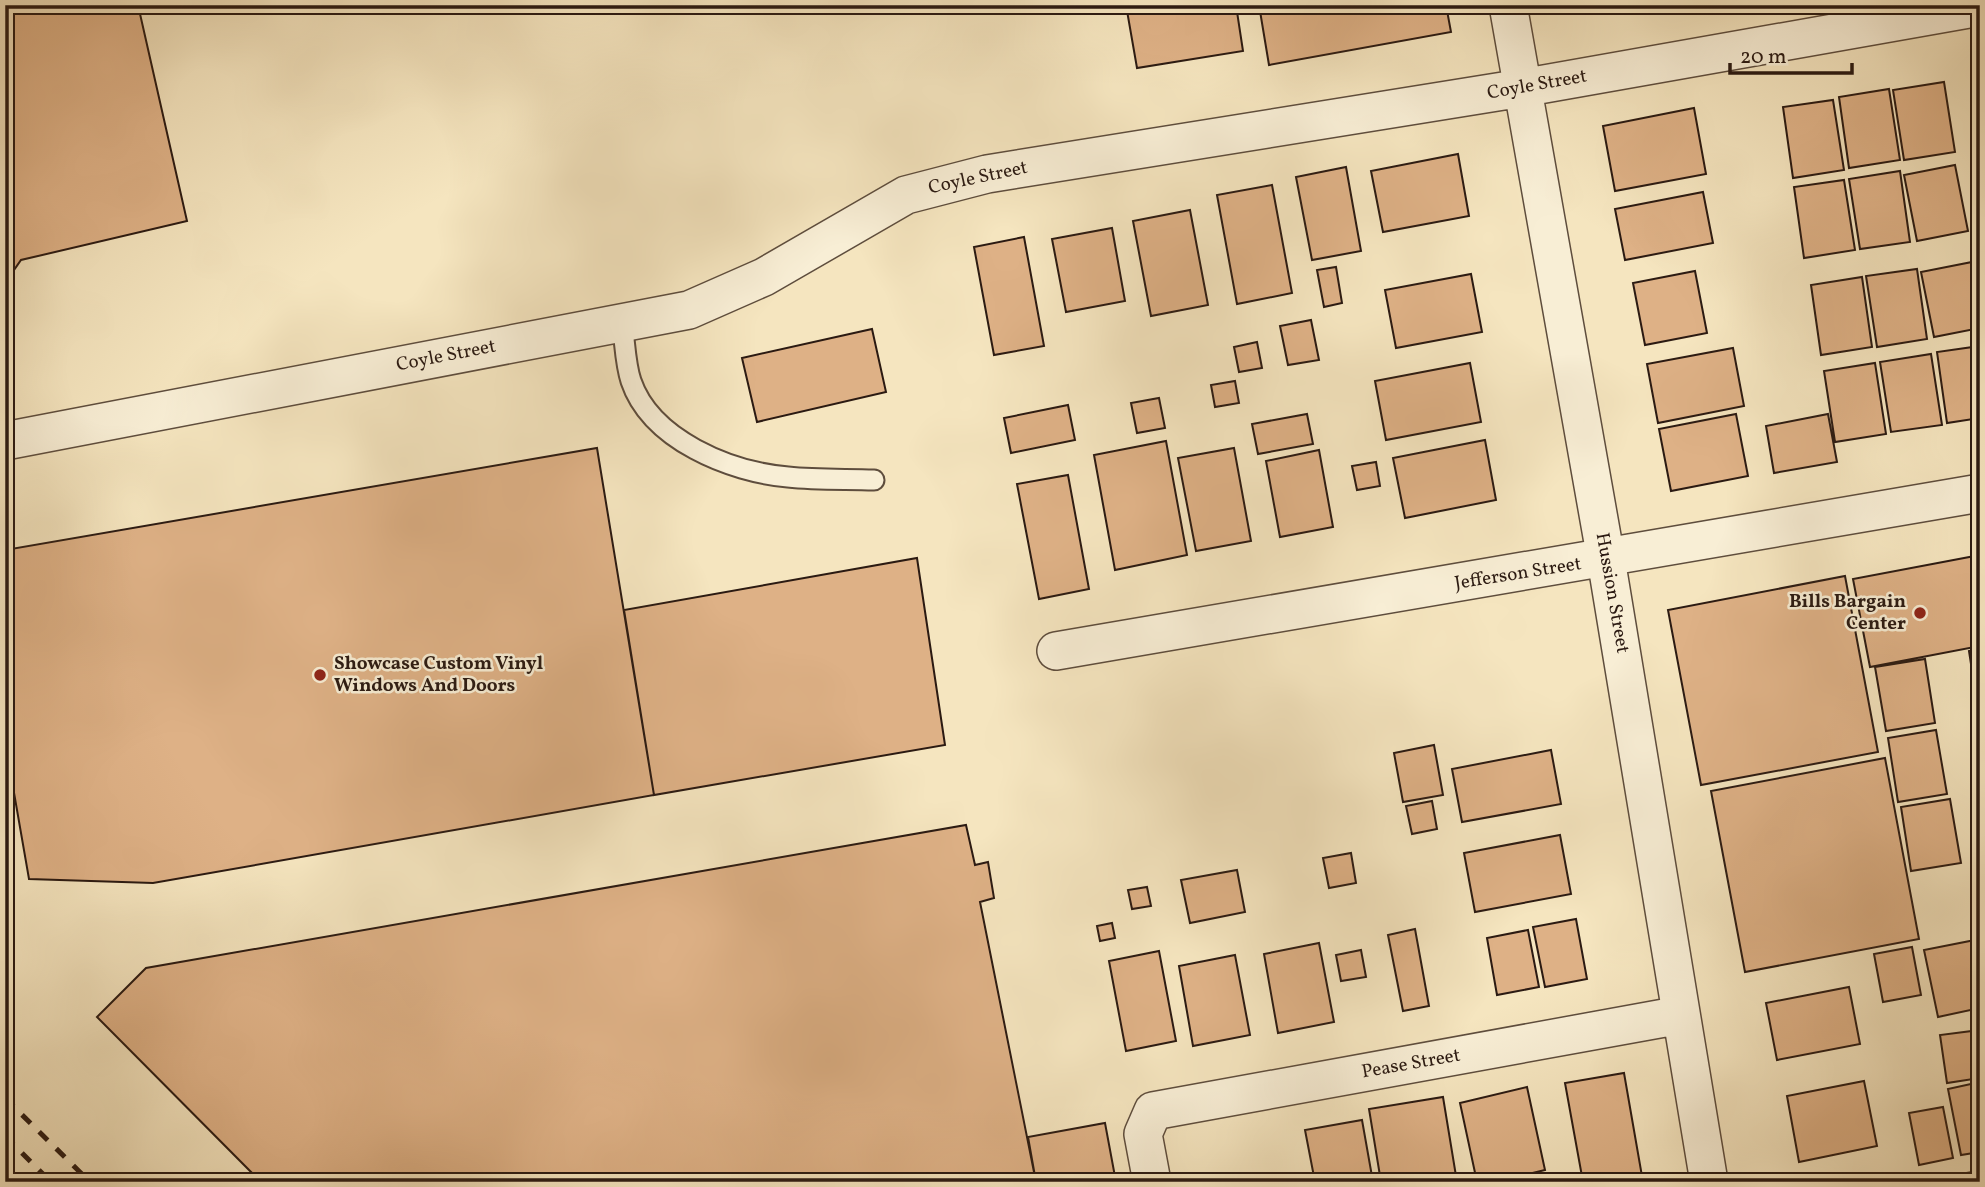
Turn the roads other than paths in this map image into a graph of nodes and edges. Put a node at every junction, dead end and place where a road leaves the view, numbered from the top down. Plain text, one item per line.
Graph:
1 (1508, 5) edge
2 (1980, 7) edge
3 (1522, 88) junction
4 (622, 323) junction
5 (5, 441) edge
6 (874, 480) dead end
7 (1980, 493) edge
8 (1606, 559) junction
9 (1056, 651) dead end
10 (1681, 1015) junction
11 (1152, 1182) edge
12 (1709, 1182) edge

1 - 3 street, Hussion Street
2 - 3 street, Coyle Street
3 - 4 street, Coyle Street
3 - 8 street, Hussion Street
4 - 5 street, Coyle Street
4 - 6 lane
7 - 8 street, Jefferson Street
8 - 9 street, Jefferson Street
8 - 10 street, Hussion Street
10 - 11 street, Pease Street
10 - 12 street, Hussion Street

